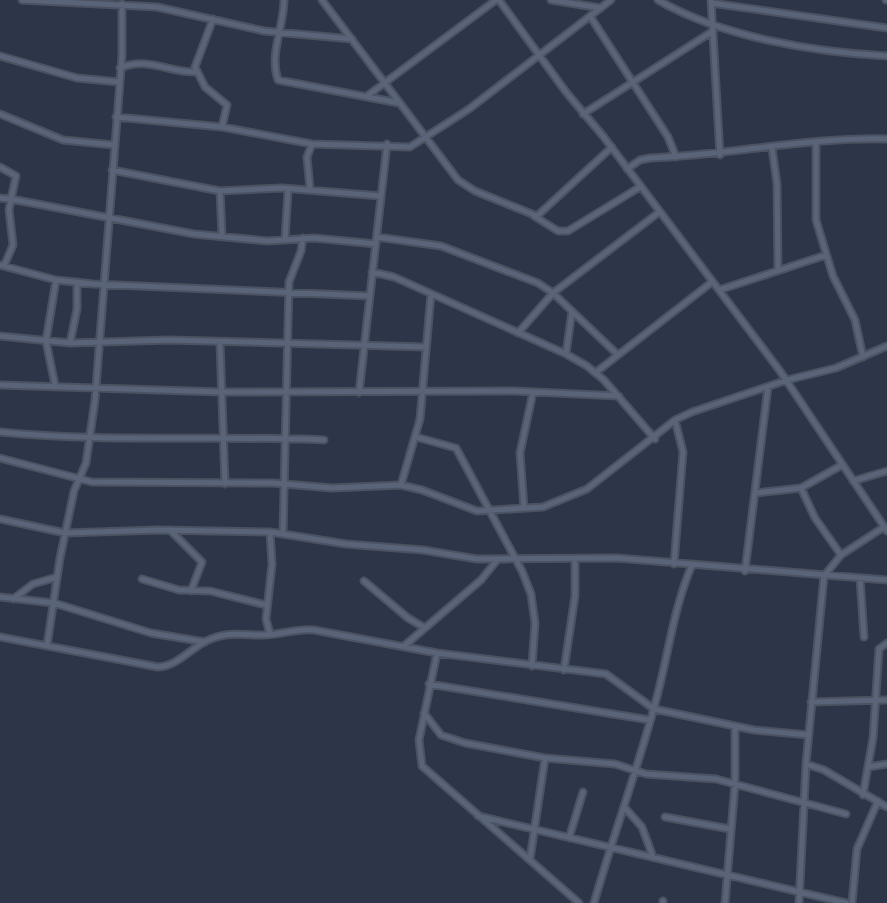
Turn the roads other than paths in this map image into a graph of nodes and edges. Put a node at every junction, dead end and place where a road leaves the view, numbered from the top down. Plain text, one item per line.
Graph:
1 (22, 0) edge
2 (284, 0) edge
3 (322, 0) edge
4 (497, 0) edge
5 (551, 0) edge
6 (611, 0) edge
7 (658, 0) edge
8 (711, 1) edge
9 (122, 4) junction
10 (601, 8) junction
11 (590, 16) junction
12 (213, 19) junction
13 (713, 28) junction
14 (887, 28) edge
15 (280, 33) junction
16 (352, 39) junction
17 (541, 55) junction
18 (887, 56) edge
19 (0, 57) edge
20 (120, 68) junction
21 (196, 72) junction
22 (632, 80) junction
23 (119, 82) junction
24 (382, 83) junction
25 (367, 96) junction
26 (398, 103) junction
27 (0, 114) edge
28 (583, 114) junction
29 (116, 117) junction
30 (222, 127) junction
31 (427, 139) junction
32 (887, 139) edge
33 (816, 142) junction
34 (312, 144) junction
35 (387, 144) junction
36 (114, 145) junction
37 (612, 148) junction
38 (772, 148) junction
39 (720, 155) junction
40 (676, 157) junction
41 (0, 167) edge
42 (627, 169) junction
43 (113, 170) junction
44 (640, 187) junction
45 (310, 189) junction
46 (220, 191) junction
47 (288, 191) junction
48 (381, 196) junction
49 (0, 198) edge
50 (11, 200) junction
51 (658, 213) junction
52 (534, 216) junction
53 (108, 218) junction
54 (222, 235) junction
55 (377, 237) junction
56 (303, 238) junction
57 (285, 240) junction
58 (376, 244) junction
59 (826, 256) junction
60 (2, 266) edge
61 (778, 271) junction
62 (372, 272) junction
63 (56, 280) junction
64 (77, 282) junction
65 (712, 282) junction
66 (103, 284) junction
67 (719, 290) junction
68 (288, 292) junction
69 (554, 293) junction
70 (430, 294) junction
71 (369, 296) junction
72 (572, 311) junction
73 (518, 333) junction
74 (0, 336) edge
75 (46, 341) junction
76 (70, 343) junction
77 (220, 343) junction
78 (99, 344) junction
79 (286, 344) junction
80 (362, 346) junction
81 (887, 346) edge
82 (426, 347) junction
83 (566, 354) junction
84 (618, 355) junction
85 (863, 357) junction
86 (595, 373) junction
87 (787, 380) junction
88 (0, 385) edge
89 (55, 385) junction
90 (768, 386) junction
91 (96, 388) junction
92 (220, 392) junction
93 (285, 392) junction
94 (533, 392) junction
95 (359, 393) junction
96 (422, 393) junction
97 (619, 396) junction
98 (676, 421) junction
99 (0, 432) edge
100 (90, 436) junction
101 (222, 436) junction
102 (416, 437) junction
103 (286, 438) junction
104 (655, 439) junction
105 (324, 440) dead end
106 (0, 458) edge
107 (842, 465) junction
108 (887, 471) edge
109 (80, 479) junction
110 (853, 481) junction
111 (225, 484) junction
112 (285, 484) junction
113 (401, 485) junction
114 (801, 488) junction
115 (756, 493) junction
116 (524, 508) junction
117 (488, 512) junction
118 (0, 519) edge
119 (886, 529) edge
120 (170, 530) junction
121 (270, 532) junction
122 (65, 533) junction
123 (283, 534) junction
124 (841, 555) junction
125 (498, 559) junction
126 (513, 559) junction
127 (575, 559) junction
128 (674, 564) junction
129 (692, 565) junction
130 (745, 571) junction
131 (824, 576) junction
132 (57, 577) junction
133 (860, 578) junction
134 (142, 579) dead end
135 (887, 580) edge
136 (364, 581) dead end
137 (191, 591) junction
138 (0, 597) edge
139 (13, 598) junction
140 (54, 603) junction
141 (266, 605) junction
142 (425, 628) junction
143 (270, 634) junction
144 (0, 637) edge
145 (864, 637) dead end
146 (205, 642) junction
147 (887, 643) edge
148 (47, 646) junction
149 (404, 646) junction
150 (437, 653) junction
151 (533, 666) junction
152 (564, 670) junction
153 (429, 684) junction
154 (887, 700) edge
155 (876, 701) junction
156 (811, 702) junction
157 (654, 709) junction
158 (424, 713) junction
159 (650, 720) junction
160 (736, 727) junction
161 (809, 735) junction
162 (545, 758) junction
163 (806, 764) junction
164 (887, 764) edge
165 (868, 767) junction
166 (635, 770) junction
167 (735, 784) junction
168 (583, 792) dead end
169 (863, 795) junction
170 (887, 799) edge
171 (803, 801) junction
172 (882, 804) edge
173 (625, 808) junction
174 (846, 814) dead end
175 (478, 816) junction
176 (665, 817) dead end
177 (730, 830) junction
178 (532, 831) junction
179 (569, 838) junction
180 (611, 849) junction
181 (653, 857) junction
182 (530, 859) junction
183 (727, 875) junction
184 (800, 891) junction
185 (822, 896) junction
186 (579, 903) edge
187 (594, 903) edge
188 (726, 903) edge
189 (799, 903) edge
190 (825, 903) edge
191 (846, 903) edge
192 (852, 903) edge

1 - 9 street
2 - 15 street
3 - 16 street
4 - 17 street
4 - 24 street
5 - 10 street
6 - 10 street
7 - 13 street
8 - 13 street
8 - 14 street
9 - 12 street
9 - 20 street
10 - 11 street
11 - 17 street
11 - 22 street
12 - 15 street
12 - 21 street
13 - 18 street
13 - 22 street
13 - 39 street
15 - 16 street
15 - 25 street
16 - 24 street
17 - 28 street
17 - 31 street
19 - 23 street
20 - 21 street
20 - 23 street
21 - 30 street
22 - 28 street
22 - 40 street
23 - 29 street
24 - 25 street
24 - 26 street
25 - 26 street
26 - 31 street
27 - 36 street
28 - 37 street
29 - 30 street
29 - 36 street
30 - 34 street
31 - 35 street
31 - 52 street
32 - 33 street
33 - 38 street
33 - 59 street
34 - 35 street
34 - 45 street
35 - 48 street
36 - 43 street
37 - 42 street
37 - 52 street
38 - 39 street
38 - 61 street
39 - 40 street
40 - 42 street
41 - 50 street
42 - 44 street
43 - 46 street
43 - 53 street
44 - 51 street
44 - 52 street
45 - 47 street
45 - 48 street
46 - 47 street
46 - 54 street
47 - 57 street
48 - 55 street
49 - 50 street
50 - 53 street
50 - 60 street
51 - 65 street
51 - 69 street
53 - 54 street
53 - 66 street
54 - 57 street
55 - 58 street
55 - 69 street
56 - 57 street
56 - 58 street
56 - 68 street
58 - 62 street
59 - 61 street
59 - 85 street
60 - 63 street
61 - 67 street
62 - 70 street
62 - 71 street
63 - 64 street
63 - 75 street
64 - 66 street
64 - 76 street
65 - 67 street
65 - 84 street
66 - 68 street
66 - 78 street
67 - 87 street
68 - 71 street
68 - 79 street
69 - 72 street
69 - 73 street
70 - 73 street
70 - 82 street
71 - 80 street
72 - 83 street
72 - 84 street
73 - 83 street
74 - 75 street
75 - 76 street
75 - 89 street
76 - 78 street
77 - 78 street
77 - 79 street
77 - 92 street
78 - 91 street
79 - 80 street
79 - 93 street
80 - 82 street
80 - 95 street
81 - 85 street
82 - 96 street
83 - 86 street
84 - 86 street
85 - 87 street
86 - 97 street
87 - 90 street
87 - 107 street
88 - 89 street
89 - 91 street
90 - 98 street
90 - 115 street
91 - 92 street
91 - 100 street
92 - 93 street
92 - 101 street
93 - 95 street
93 - 103 street
94 - 96 street
94 - 97 street
94 - 116 street
95 - 96 street
96 - 102 street
97 - 104 street
98 - 104 street
98 - 128 street
99 - 100 street
100 - 101 street
100 - 109 street
101 - 103 street
101 - 111 street
102 - 113 street
102 - 117 street
103 - 105 street
103 - 112 street
104 - 116 street
106 - 109 street
107 - 110 street
107 - 114 street
108 - 110 street
109 - 111 street
109 - 122 street
110 - 119 street
111 - 112 street
112 - 113 street
112 - 123 street
113 - 117 street
114 - 115 street
114 - 124 street
115 - 130 street
116 - 117 street
117 - 126 street
118 - 122 street
119 - 124 street
120 - 121 street
120 - 122 street
120 - 137 street
121 - 123 street
121 - 141 street
122 - 132 street
123 - 125 street
124 - 131 street
125 - 126 street
125 - 142 street
126 - 127 street
126 - 151 street
127 - 128 street
127 - 152 street
128 - 129 street
129 - 130 street
129 - 157 street
130 - 131 street
131 - 133 street
131 - 156 street
132 - 139 street
132 - 140 street
133 - 135 street
133 - 145 street
134 - 137 street
136 - 142 street
137 - 141 street
138 - 139 street
139 - 140 street
140 - 146 street
140 - 148 street
141 - 143 street
142 - 149 street
143 - 146 street
143 - 149 street
144 - 148 street
146 - 148 street
147 - 155 street
149 - 150 street
150 - 151 street
150 - 153 street
151 - 152 street
152 - 157 street
153 - 158 street
153 - 159 street
154 - 155 street
155 - 156 street
155 - 165 street
156 - 161 street
157 - 159 street
157 - 160 street
158 - 162 street
158 - 175 street
159 - 166 street
160 - 161 street
160 - 167 street
161 - 163 street
162 - 166 street
162 - 178 street
163 - 169 street
163 - 171 street
164 - 165 street
165 - 169 street
166 - 167 street
166 - 173 street
167 - 171 street
167 - 177 street
168 - 179 street
169 - 172 street
170 - 172 street
171 - 174 street
171 - 184 street
172 - 192 street
173 - 180 street
173 - 181 street
175 - 178 street
175 - 182 street
176 - 177 street
177 - 183 street
178 - 179 street
178 - 182 street
179 - 180 street
180 - 181 street
180 - 187 street
181 - 183 street
182 - 186 street
183 - 184 street
183 - 188 street
184 - 185 street
184 - 189 street
185 - 190 street
185 - 191 street

